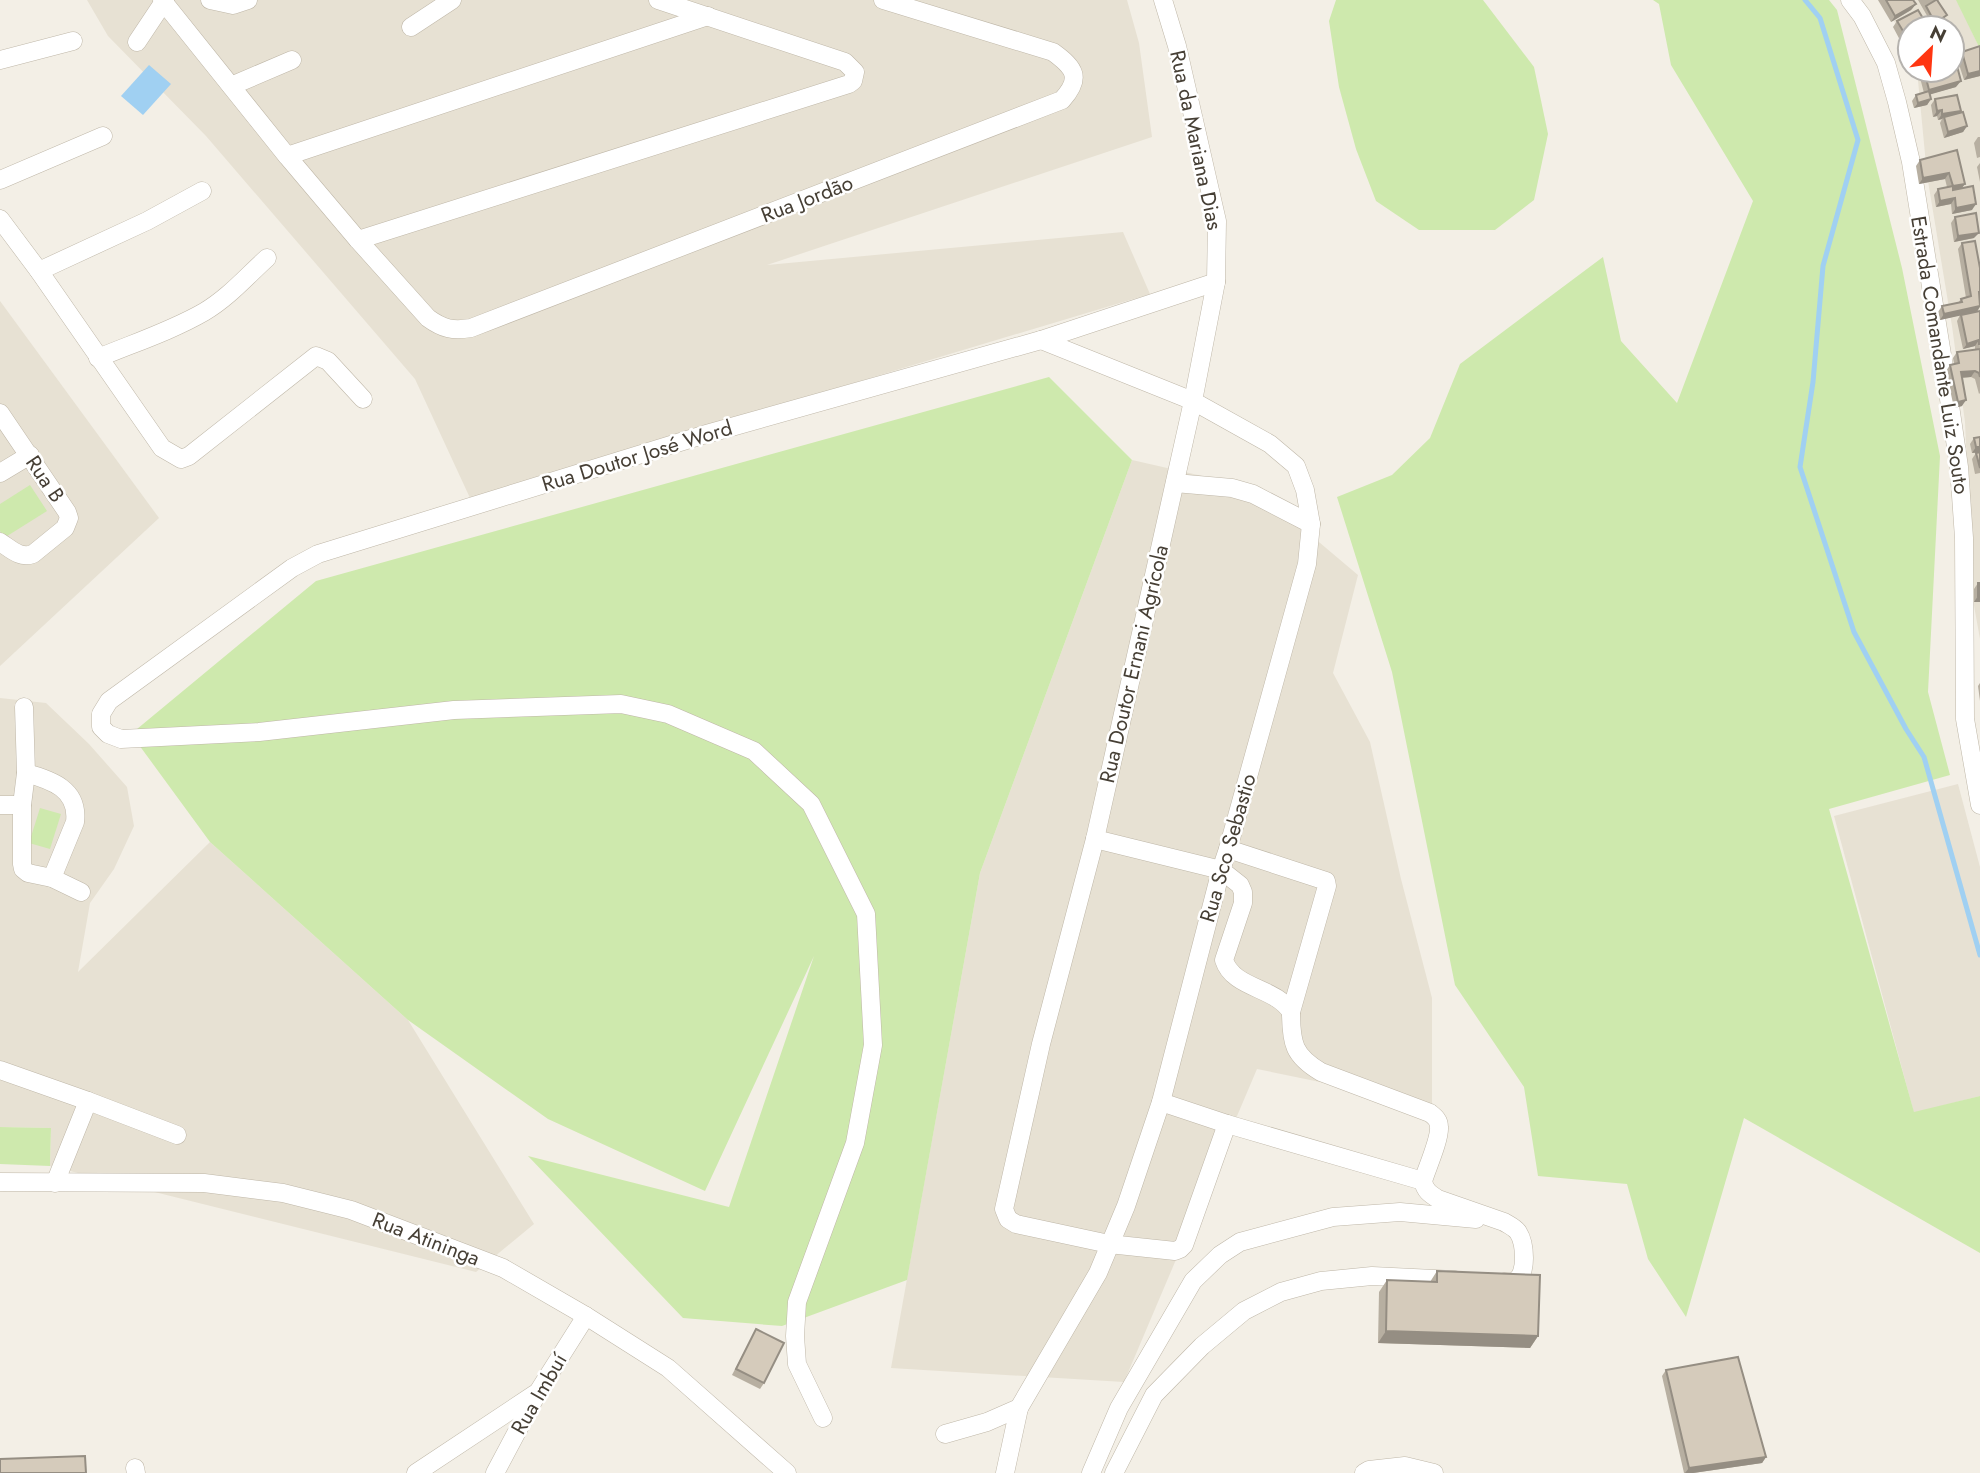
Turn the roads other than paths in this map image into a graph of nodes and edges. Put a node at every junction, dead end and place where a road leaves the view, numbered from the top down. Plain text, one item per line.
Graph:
1 (210, 0) edge
2 (248, 0) edge
3 (452, 0) edge
4 (658, 0) edge
5 (883, 0) edge
6 (1163, 0) edge
7 (1850, 0) edge
8 (164, 1) edge
9 (708, 16) junction
10 (411, 27) dead end
11 (73, 41) dead end
12 (137, 42) dead end
13 (0, 60) edge
14 (292, 60) dead end
15 (231, 86) junction
16 (103, 136) dead end
17 (287, 156) junction
18 (0, 180) edge
19 (202, 191) dead end
20 (0, 219) edge
21 (358, 240) junction
22 (267, 258) dead end
23 (39, 271) junction
24 (1216, 282) junction
25 (1041, 340) junction
26 (98, 358) junction
27 (363, 398) dead end
28 (1193, 401) junction
29 (0, 413) edge
30 (30, 456) junction
31 (0, 473) edge
32 (1175, 483) junction
33 (1311, 524) junction
34 (6, 546) edge
35 (24, 708) dead end
36 (26, 772) junction
37 (0, 805) edge
38 (22, 805) junction
39 (1980, 805) edge
40 (1095, 839) junction
41 (1228, 849) junction
42 (1221, 870) junction
43 (52, 878) junction
44 (81, 892) dead end
45 (1291, 1012) junction
46 (0, 1070) edge
47 (88, 1101) junction
48 (1161, 1102) junction
49 (1227, 1124) junction
50 (177, 1135) dead end
51 (1423, 1181) junction
52 (0, 1182) edge
53 (55, 1183) junction
54 (1504, 1222) junction
55 (1109, 1244) junction
56 (586, 1315) junction
57 (538, 1392) junction
58 (1019, 1408) junction
59 (823, 1418) dead end
60 (945, 1434) dead end
61 (416, 1473) edge
62 (495, 1473) edge
63 (787, 1473) edge
64 (1005, 1473) edge
65 (1091, 1473) edge
66 (1114, 1473) edge
67 (1364, 1473) edge
68 (1434, 1473) edge

1 - 2 street
3 - 10 street
4 - 9 street
5 - 21 street, Rua Jordão
6 - 24 street, Rua da Mariana Dias
7 - 39 street, Estrada Comandante Luiz Souto
8 - 12 street, Rua Jordão
8 - 15 street, Rua Jordão
9 - 17 street
9 - 21 street
11 - 13 street
14 - 15 street
15 - 17 street, Rua Jordão
16 - 18 street
17 - 21 street, Rua Jordão
19 - 23 street
20 - 23 street
22 - 26 street
23 - 26 street
24 - 25 street, Rua Doutor José Word
24 - 28 street, Rua Doutor Ernani Agrícola
25 - 28 street, Rua Sco Sebastio
25 - 59 street, Rua Doutor José Word
26 - 27 street
28 - 32 street, Rua Doutor Ernani Agrícola
28 - 33 street, Rua Sco Sebastio
29 - 30 street, Rua B
30 - 31 street
30 - 34 street, Rua B
32 - 33 street
32 - 40 street, Rua Doutor Ernani Agrícola
33 - 41 street, Rua Sco Sebastio
35 - 36 street
36 - 38 street
36 - 43 street
37 - 38 street
38 - 43 street
40 - 42 street
40 - 55 street, Rua Doutor Ernani Agrícola
41 - 42 street, Rua Sco Sebastio
41 - 45 street
42 - 45 street
42 - 48 street, Rua Sco Sebastio
43 - 44 street
45 - 51 street
46 - 47 street
47 - 50 street
47 - 53 street
48 - 49 street
48 - 55 street, Rua Sco Sebastio
49 - 51 street
49 - 55 street
51 - 54 street
52 - 53 street, Rua Atininga
53 - 56 street, Rua Atininga
54 - 65 street
54 - 66 street
55 - 58 street, Rua Sco Sebastio
56 - 57 street, Rua Imbuí
56 - 63 street, Rua Atininga
57 - 61 street
57 - 62 street, Rua Imbuí
58 - 60 street
58 - 64 street, Rua Sco Sebastio
67 - 68 street

